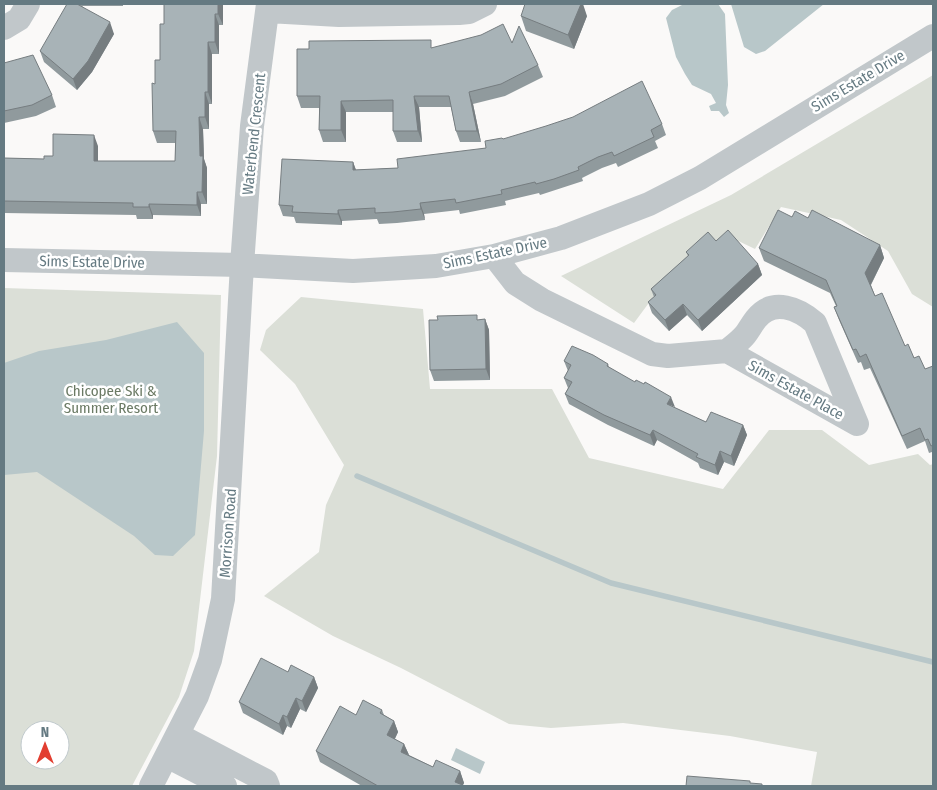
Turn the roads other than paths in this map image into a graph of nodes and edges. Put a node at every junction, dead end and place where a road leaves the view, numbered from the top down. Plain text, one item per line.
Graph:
1 (28, 4) edge
2 (485, 4) edge
3 (268, 7) edge
4 (4, 28) edge
5 (933, 36) edge
6 (494, 256) junction
7 (4, 260) edge
8 (242, 265) junction
9 (727, 351) junction
10 (178, 735) junction
11 (167, 756) junction
12 (151, 786) edge
13 (225, 786) edge
14 (268, 786) edge

1 - 4 street
2 - 3 street
3 - 8 street, Waterbend Crescent
5 - 6 street, Sims Estate Drive
6 - 8 street, Sims Estate Drive
6 - 9 street
7 - 8 street, Sims Estate Drive
8 - 10 street, Morrison Road
9 - 9 street, Sims Estate Place
10 - 11 street, Morrison Road
10 - 14 street
11 - 12 street, Morrison Road
11 - 13 street

